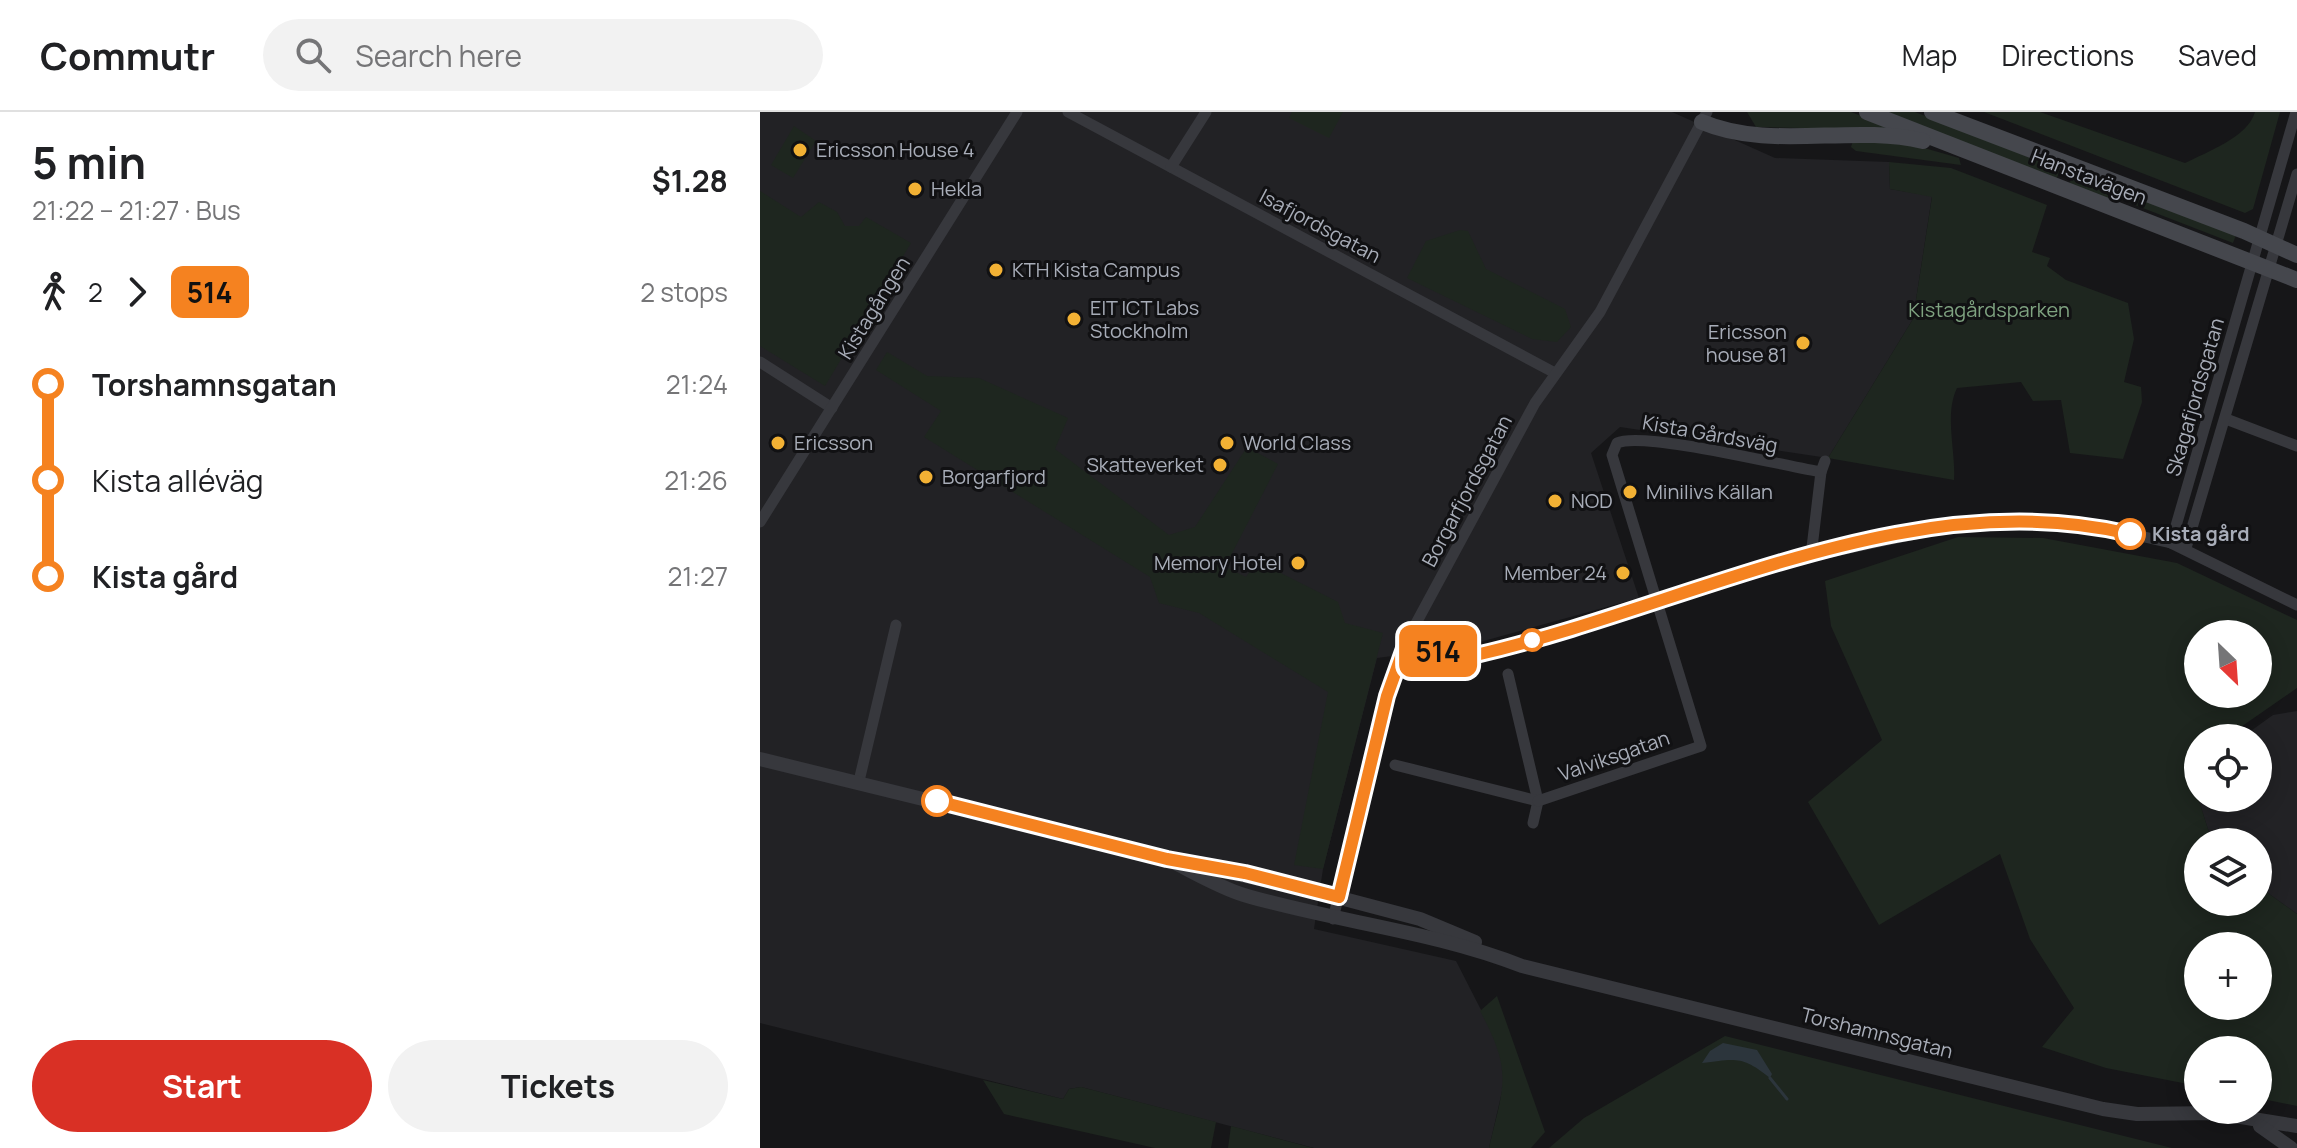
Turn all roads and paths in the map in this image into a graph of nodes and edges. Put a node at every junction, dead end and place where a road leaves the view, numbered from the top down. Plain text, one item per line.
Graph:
1 (1017, 112) edge
2 (1068, 112) edge
3 (1206, 112) edge
4 (1867, 112) edge
5 (1932, 112) edge
6 (2296, 112) edge
7 (1704, 117) edge
8 (1960, 150) junction
9 (2069, 165) junction
10 (1171, 167) junction
11 (2297, 174) edge
12 (2060, 188) junction
13 (2260, 238) junction
14 (2277, 246) junction
15 (2297, 255) edge
16 (2253, 261) junction
17 (2270, 269) junction
18 (2297, 280) edge
19 (760, 362) edge
20 (1555, 373) junction
21 (832, 408) junction
22 (2226, 419) junction
23 (2297, 446) edge
24 (760, 522) edge
25 (2171, 543) junction
26 (2186, 548) junction
27 (1811, 556) junction
28 (1658, 602) junction
29 (2297, 605) edge
30 (896, 625) dead end
31 (1407, 640) junction
32 (1508, 674) dead end
33 (1701, 746) joint
34 (760, 759) edge
35 (1395, 765) dead end
36 (859, 781) junction
37 (1538, 801) junction
38 (1533, 823) dead end
39 (1167, 859) junction
40 (1339, 897) junction
41 (1333, 919) junction
42 (1496, 956) junction
43 (2184, 1113) edge
44 (2256, 1124) edge
45 (2272, 1124) edge
46 (2297, 1126) edge
47 (2297, 1134) edge
48 (2292, 1148) edge

1 - 21 street, Kistagången
2 - 10 street, Isafjordsgatan
3 - 10 street
4 - 8 main road, Hanstavägen
5 - 9 main road, Hanstavägen
6 - 13 street, Skagafjordsgatan
7 - 8 main road
7 - 20 street, Borgarfjordsgatan
8 - 12 main road, Hanstavägen
9 - 12 main road
9 - 13 main road, Hanstavägen
10 - 20 street, Isafjordsgatan
11 - 14 street, Skagafjordsgatan
12 - 16 main road, Hanstavägen
13 - 14 main road, Hanstavägen
13 - 16 street, Skagafjordsgatan
14 - 15 main road, Hanstavägen
14 - 17 street, Skagafjordsgatan
16 - 17 main road, Hanstavägen
16 - 25 street, Skagafjordsgatan
17 - 18 main road, Hanstavägen
17 - 22 street, Skagafjordsgatan
19 - 21 street
20 - 31 street, Borgarfjordsgatan
21 - 24 street, Kistagången
22 - 23 street
22 - 26 street, Skagafjordsgatan
25 - 26 street
25 - 27 street
26 - 29 street
27 - 28 street
27 - 28 street, Kista Gårdsväg
28 - 31 street
28 - 33 street, Kista Gårdsväg
30 - 36 street
31 - 40 street, Borgarfjordsgatan
32 - 37 street
33 - 37 street, Valviksgatan
34 - 36 street, Torshamnsgatan
35 - 37 street
36 - 39 street, Torshamnsgatan
37 - 38 street
39 - 40 street, Torshamnsgatan
39 - 41 street, Torshamnsgatan
40 - 41 street, Borgarfjordsgatan
40 - 42 street, Torshamnsgatan
41 - 42 street, Torshamnsgatan
42 - 43 street, Torshamnsgatan
44 - 48 street, Torshamnsgatan
45 - 46 street, Torshamnsgatan
47 - 48 street

